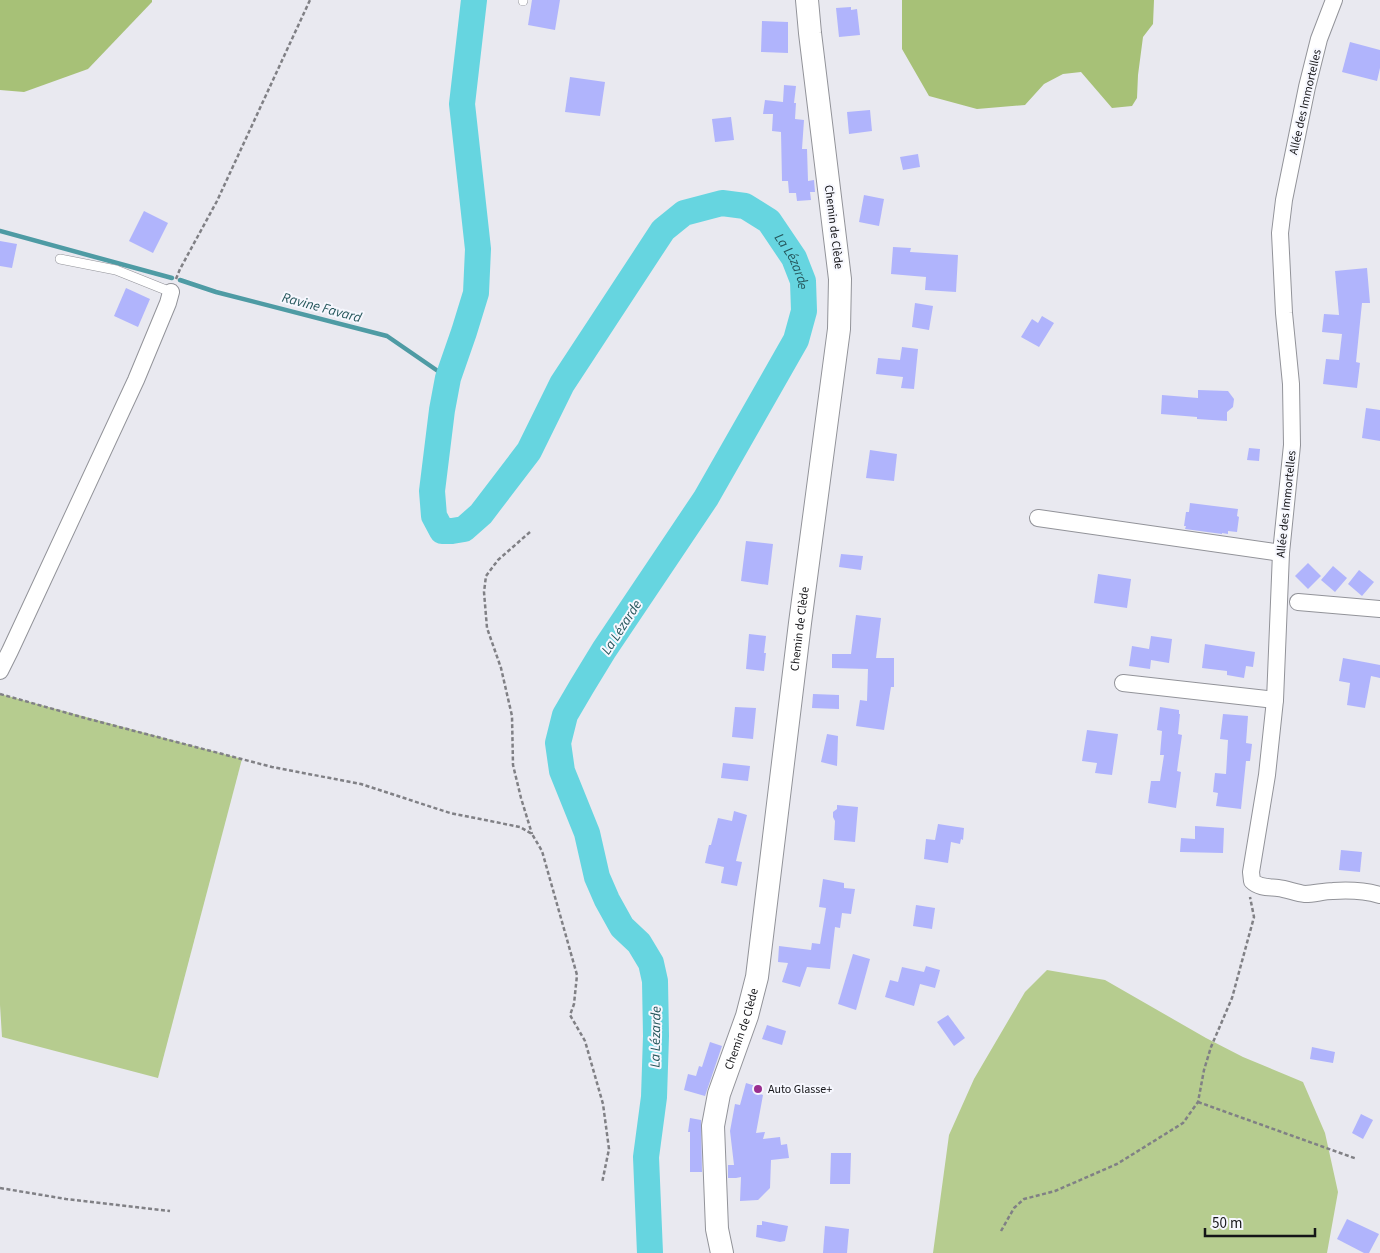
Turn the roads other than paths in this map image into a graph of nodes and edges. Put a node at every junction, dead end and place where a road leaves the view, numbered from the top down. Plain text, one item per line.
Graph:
1 (808, 0) edge
2 (1334, 0) edge
3 (60, 259) dead end
4 (171, 292) joint
5 (1038, 518) dead end
6 (1280, 553) junction
7 (1298, 602) dead end
8 (1380, 610) edge
9 (0, 671) edge
10 (1123, 683) dead end
11 (1275, 700) junction
12 (1380, 895) edge
13 (722, 1253) edge

1 - 13 main road, Chemin de Clède
2 - 6 street, Allée des Immortelles
3 - 4 lane
4 - 9 street
5 - 6 street
6 - 11 street, Allée des Immortelles
7 - 8 street
10 - 11 street
11 - 12 street, Allée des Immortelles

